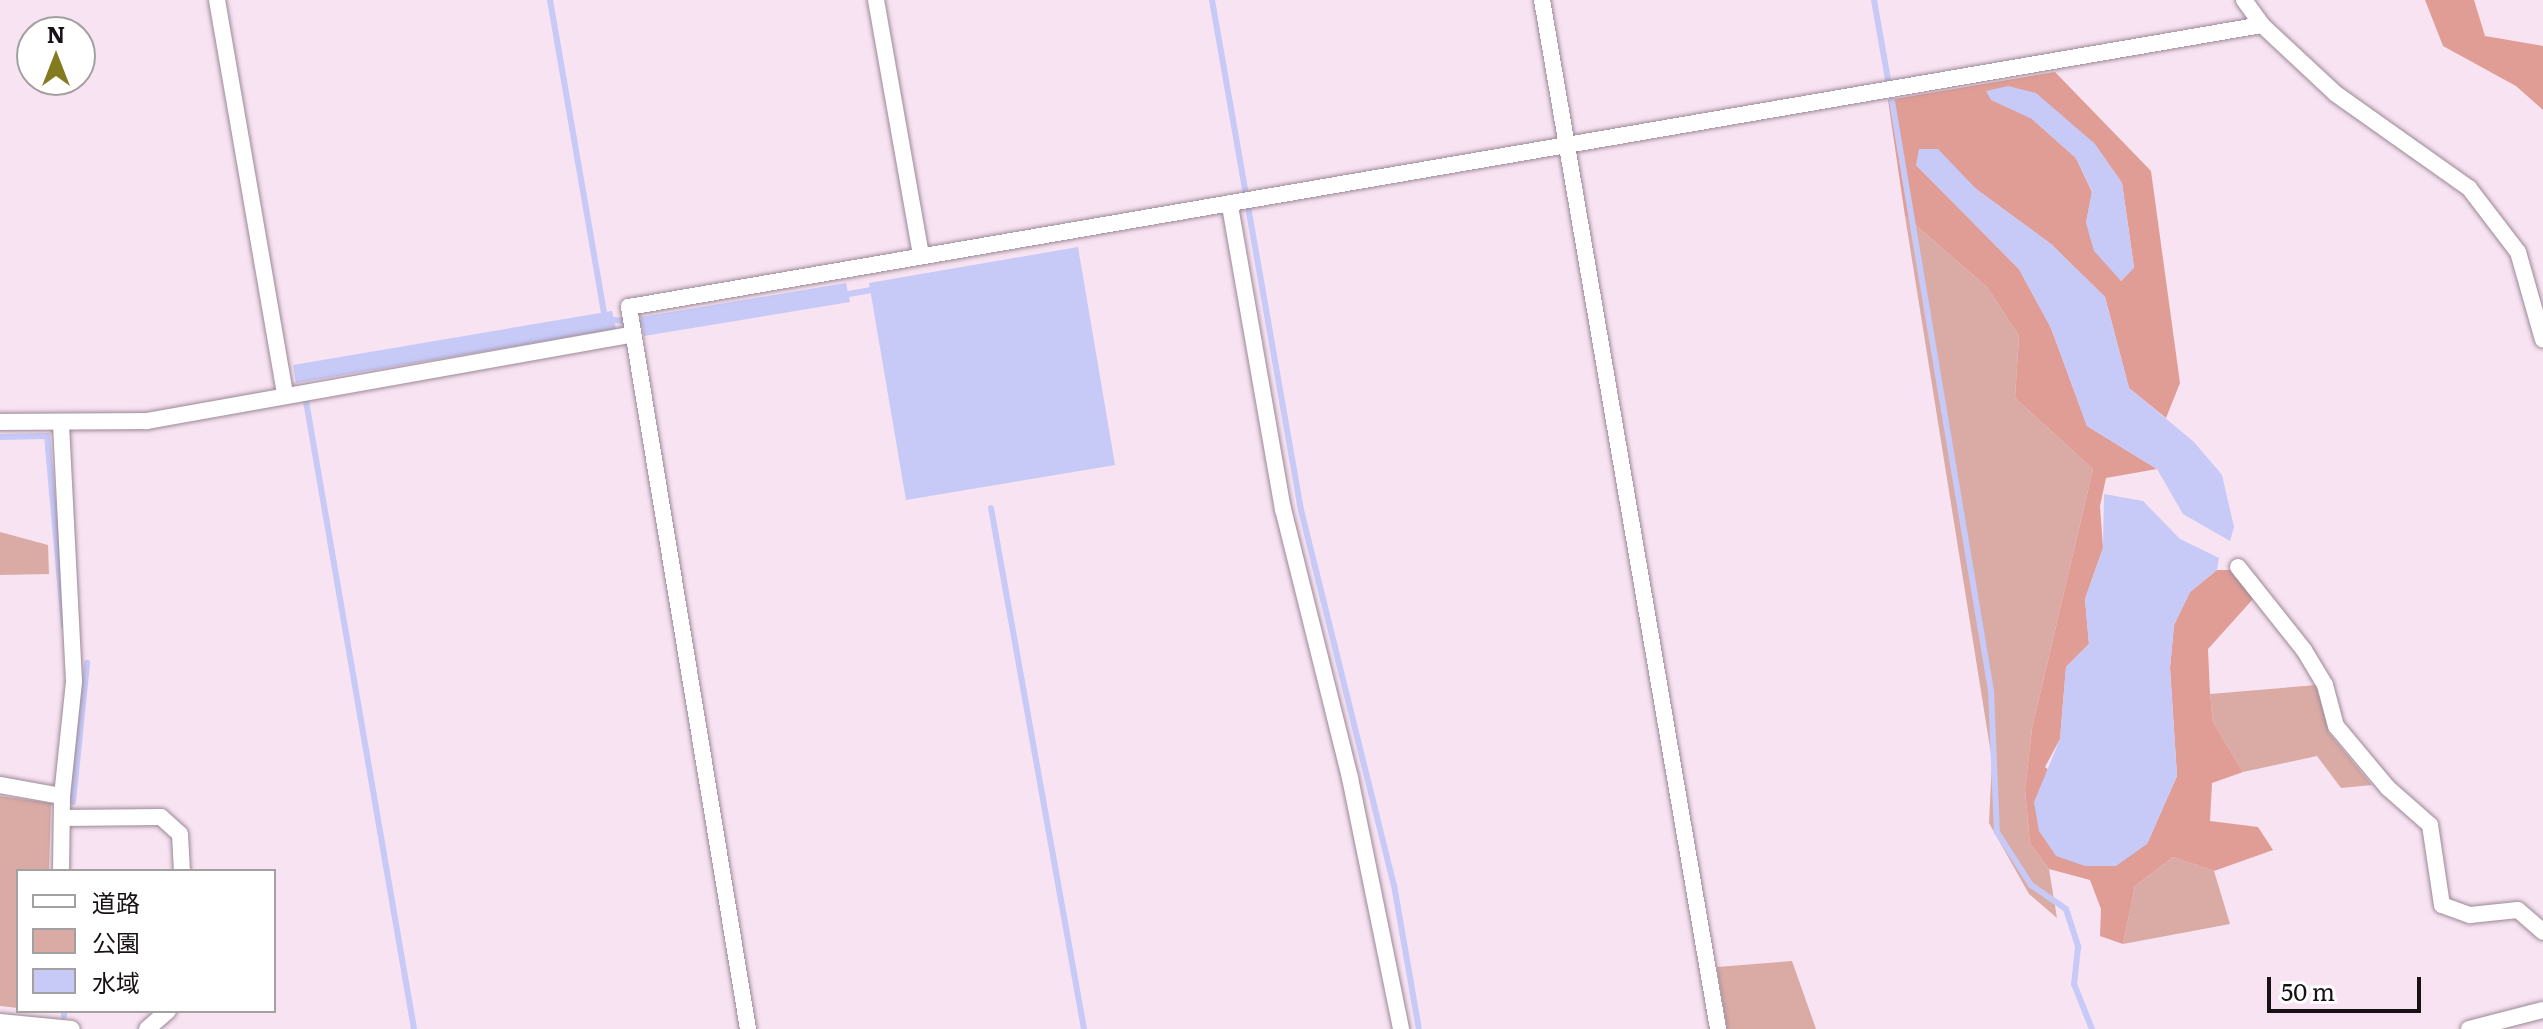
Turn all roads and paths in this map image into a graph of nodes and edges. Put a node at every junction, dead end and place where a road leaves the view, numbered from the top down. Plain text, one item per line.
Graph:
1 (217, 0) edge
2 (876, 0) edge
3 (1542, 0) edge
4 (2244, 0) edge
5 (2262, 25) junction
6 (1567, 146) junction
7 (1230, 206) junction
8 (921, 256) junction
9 (629, 326) junction
10 (2543, 340) edge
11 (285, 395) junction
12 (0, 422) edge
13 (61, 422) junction
14 (2238, 567) dead end
15 (0, 785) edge
16 (62, 796) junction
17 (62, 818) junction
18 (61, 869) edge
19 (182, 869) edge
20 (2543, 932) edge
21 (2543, 1010) edge
22 (166, 1013) edge
23 (0, 1022) edge
24 (60, 1024) edge
25 (147, 1029) edge
26 (748, 1029) edge
27 (1401, 1029) edge
28 (1718, 1029) edge
29 (2469, 1029) edge

1 - 11 street
2 - 8 street
3 - 6 street
4 - 5 street
5 - 6 street
5 - 10 street
6 - 7 street
6 - 28 street
7 - 8 street
7 - 27 street
8 - 9 street
9 - 11 street
9 - 26 street
11 - 13 street
12 - 13 street
13 - 16 street
14 - 20 street
15 - 16 street
16 - 17 street
17 - 18 street
17 - 19 street
21 - 29 street
22 - 25 street
23 - 24 street

